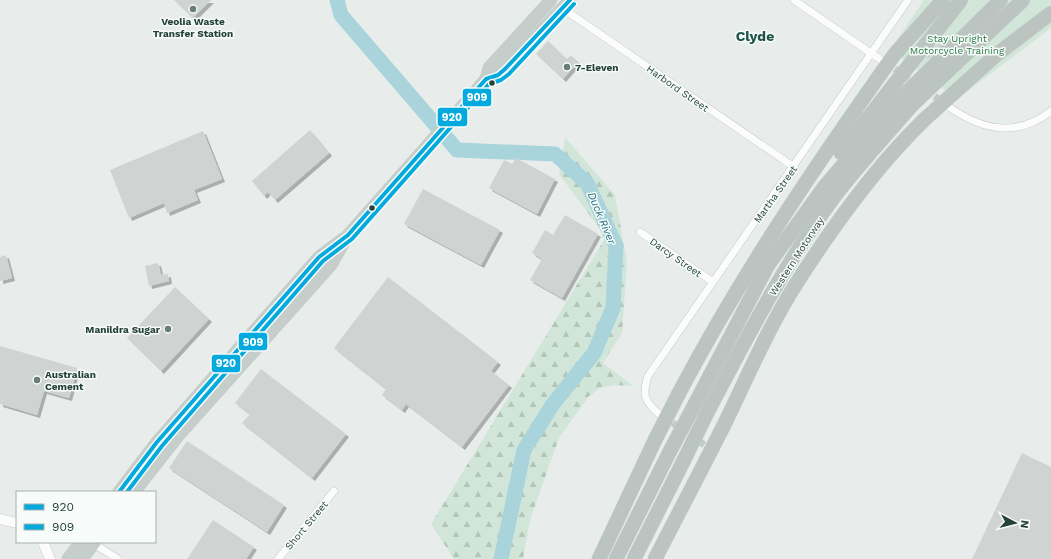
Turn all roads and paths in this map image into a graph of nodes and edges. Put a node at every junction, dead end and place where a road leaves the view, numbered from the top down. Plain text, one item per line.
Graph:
1 (551, 0) edge
2 (794, 0) edge
3 (908, 0) edge
4 (944, 0) edge
5 (961, 0) edge
6 (1001, 0) edge
7 (1023, 0) edge
8 (566, 4) edge
9 (1051, 13) edge
10 (871, 54) junction
11 (881, 60) tunnel mouth
12 (486, 79) junction
13 (908, 100) junction
14 (949, 107) tunnel mouth
15 (1051, 111) edge
16 (794, 167) junction
17 (640, 232) dead end
18 (348, 235) junction
19 (768, 265) junction
20 (713, 282) junction
21 (659, 414) tunnel mouth
22 (120, 491) edge
23 (135, 491) edge
24 (334, 491) dead end
25 (0, 519) edge
26 (16, 523) edge
27 (42, 543) edge
28 (80, 543) edge
29 (92, 543) edge
30 (50, 559) edge
31 (68, 559) edge
32 (82, 559) edge
33 (118, 559) edge
34 (278, 559) edge
35 (599, 559) edge
36 (616, 559) edge
37 (634, 559) edge
38 (655, 559) edge

1 - 12 highway
2 - 10 street
3 - 10 street, Martha Street
4 - 35 highway, bridge
5 - 19 highway, bridge
6 - 13 highway, Western Motorway, bridge
7 - 13 highway, Western Motorway, bridge
8 - 12 highway
8 - 16 street, Harbord Street
9 - 38 highway, bridge
10 - 11 street
10 - 16 street, Martha Street
12 - 18 highway
13 - 19 highway, Western Motorway
13 - 37 highway, Western Motorway, bridge
14 - 15 street
16 - 20 street, Martha Street
17 - 20 street, Darcy Street
18 - 22 highway
18 - 23 highway
19 - 36 highway, Western Motorway, bridge
20 - 21 street, Martha Street
24 - 34 street, Short Street
25 - 26 main road
27 - 30 main road
28 - 31 highway
29 - 32 highway
29 - 33 street

